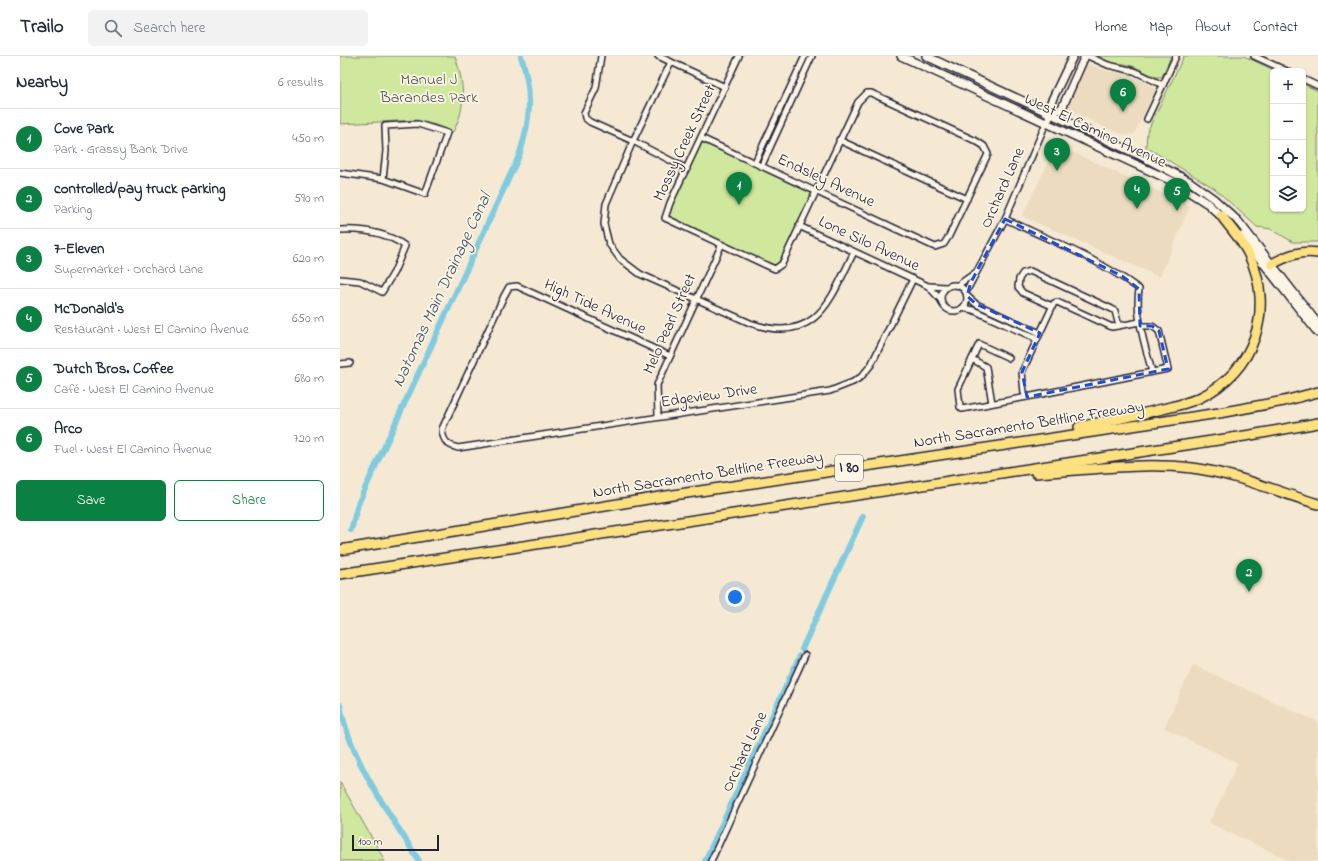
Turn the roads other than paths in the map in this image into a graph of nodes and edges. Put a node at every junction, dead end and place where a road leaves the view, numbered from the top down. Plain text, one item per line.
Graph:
1 (600, 56) edge
2 (658, 56) edge
3 (739, 56) edge
4 (805, 56) edge
5 (812, 56) edge
6 (901, 56) edge
7 (926, 56) edge
8 (1073, 56) edge
9 (1085, 56) edge
10 (1088, 56) edge
11 (1176, 56) edge
12 (1254, 56) edge
13 (670, 62) junction
14 (1280, 68) edge
15 (1306, 80) edge
16 (1163, 85) junction
17 (1318, 86) edge
18 (725, 87) junction
19 (1051, 114) junction
20 (1147, 119) dead end
21 (1046, 123) junction
22 (701, 138) junction
23 (839, 140) junction
24 (633, 142) junction
25 (756, 162) junction
26 (762, 165) junction
27 (687, 169) junction
28 (340, 173) edge
29 (383, 179) junction
30 (815, 191) junction
31 (966, 199) junction
32 (1221, 215) junction
33 (1005, 219) junction
34 (799, 226) junction
35 (340, 230) edge
36 (721, 246) junction
37 (854, 252) junction
38 (1318, 253) edge
39 (1270, 266) junction
40 (977, 271) junction
41 (340, 279) edge
42 (912, 279) junction
43 (958, 285) junction
44 (928, 286) junction
45 (946, 287) junction
46 (967, 294) junction
47 (940, 299) junction
48 (695, 300) junction
49 (1052, 306) junction
50 (963, 308) junction
51 (1140, 324) junction
52 (1318, 324) edge
53 (1119, 326) junction
54 (1040, 333) junction
55 (1318, 333) edge
56 (1037, 339) junction
57 (670, 356) junction
58 (1009, 358) dead end
59 (972, 359) junction
60 (340, 364) edge
61 (350, 364) dead end
62 (1152, 372) junction
63 (1318, 392) edge
64 (1027, 397) junction
65 (992, 403) junction
66 (658, 416) junction
67 (1318, 422) edge
68 (448, 445) joint
69 (1000, 445) junction
70 (981, 476) junction
71 (1318, 504) edge
72 (340, 550) edge
73 (340, 574) edge
74 (805, 655) dead end
75 (711, 861) edge

1 - 24 street
2 - 13 street
3 - 18 street, Mossy Creek Street
4 - 25 street
5 - 26 street
6 - 21 main road, West El Camino Avenue
7 - 19 main road, West El Camino Avenue
8 - 19 main road, Orchard Lane
9 - 19 main road, Orchard Lane
10 - 16 street
11 - 16 street
12 - 14 street
13 - 18 street
13 - 24 street
15 - 17 street
16 - 20 street
18 - 22 street, Mossy Creek Street
19 - 21 main road, Orchard Lane
19 - 39 main road, West El Camino Avenue
21 - 32 main road, West El Camino Avenue
21 - 33 street, Orchard Lane
22 - 25 street, Endsley Avenue
22 - 27 street, Mossy Creek Street
23 - 30 street
23 - 31 street
23 - 31 street
24 - 27 street
24 - 48 street
25 - 26 street, Endsley Avenue
26 - 30 street, Endsley Avenue
27 - 36 street, Mossy Creek Street
28 - 29 street
29 - 29 street
30 - 31 street, Endsley Avenue
30 - 34 street
32 - 39 main road, West El Camino Avenue
32 - 69 highway
33 - 40 street, Orchard Lane
33 - 51 street
34 - 36 street
34 - 37 street, Lone Silo Avenue
35 - 41 street
36 - 48 street, Melo Pearl Street
37 - 42 street, Lone Silo Avenue
37 - 48 street
38 - 39 highway
39 - 52 main road, West El Camino Avenue
39 - 55 main road, West El Camino Avenue
40 - 43 street, Orchard Lane
40 - 46 street, Orchard Lane
42 - 44 street, Lone Silo Avenue
42 - 66 street, Edgeview Drive
43 - 45 street
43 - 46 street
44 - 45 street, Lone Silo Avenue
44 - 47 street, Lone Silo Avenue
45 - 47 street
46 - 50 street
46 - 54 street
47 - 50 street
48 - 57 street, Melo Pearl Street
49 - 53 street
49 - 53 street
49 - 54 street
50 - 56 street
51 - 53 street
51 - 62 street
51 - 62 street
54 - 56 street
56 - 64 street
57 - 66 street, Melo Pearl Street
57 - 68 street, High Tide Avenue
58 - 59 street
59 - 65 street
59 - 65 street
60 - 61 street
62 - 64 street
63 - 69 highway, North Sacramento Beltline Freeway / I 80
64 - 65 street
66 - 68 street, Edgeview Drive
67 - 70 highway, I 80
69 - 72 highway, North Sacramento Beltline Freeway / I 80
70 - 71 highway
70 - 73 highway, I 80
74 - 75 street, Orchard Lane

